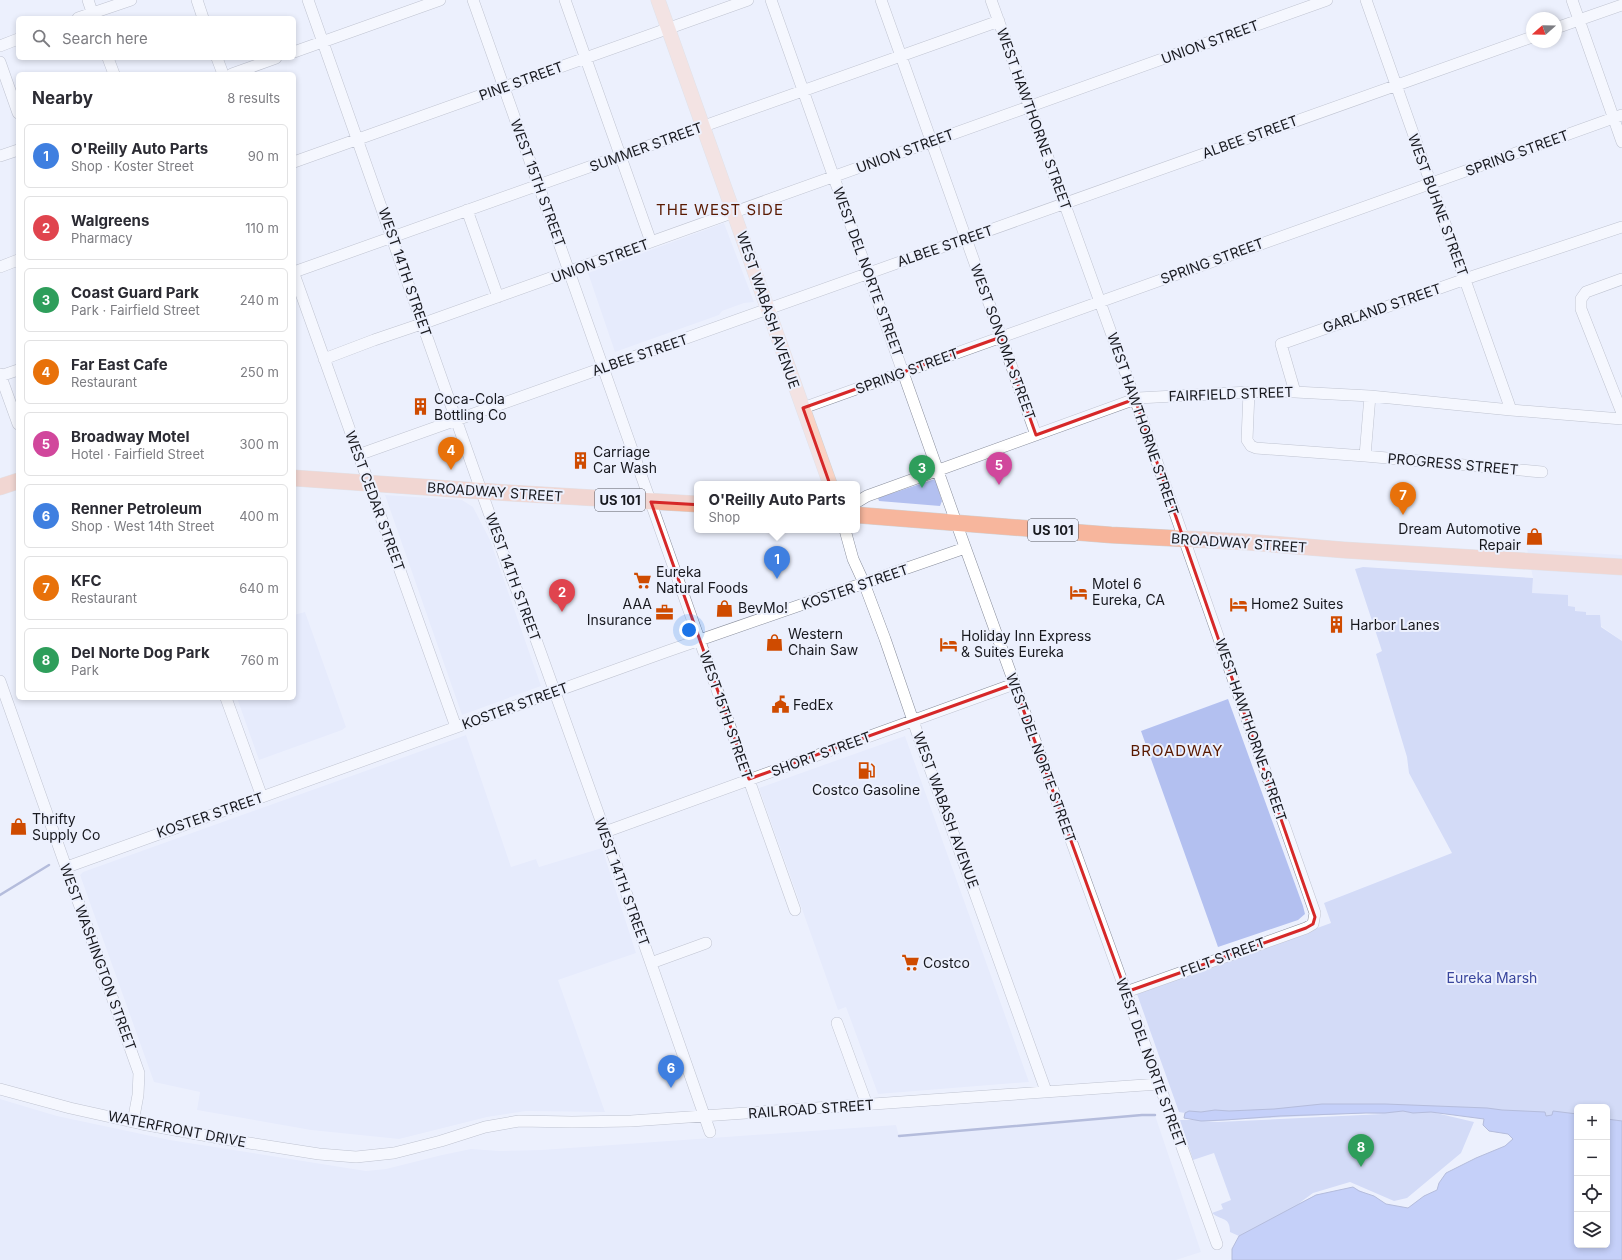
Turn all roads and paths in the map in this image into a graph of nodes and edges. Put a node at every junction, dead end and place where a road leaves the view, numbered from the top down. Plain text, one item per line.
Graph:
1 (88, 0) edge
2 (131, 0) edge
3 (197, 0) edge
4 (308, 0) edge
5 (440, 0) edge
6 (473, 0) edge
7 (565, 0) edge
8 (658, 0) edge
9 (748, 0) edge
10 (771, 0) edge
11 (881, 0) edge
12 (991, 0) edge
13 (1327, 0) edge
14 (1366, 0) edge
15 (1572, 0) edge
16 (1622, 5) edge
17 (94, 15) edge
18 (202, 16) edge
19 (1579, 20) junction
20 (999, 21) junction
21 (1562, 26) edge
22 (668, 28) junction
23 (1526, 39) edge
24 (16, 40) edge
25 (323, 42) junction
26 (0, 46) edge
27 (296, 51) edge
28 (901, 56) junction
29 (586, 57) junction
30 (109, 60) edge
31 (219, 60) edge
32 (270, 60) edge
33 (0, 62) edge
34 (113, 72) edge
35 (222, 72) edge
36 (238, 72) edge
37 (1395, 86) junction
38 (504, 87) junction
39 (803, 91) junction
40 (1029, 106) junction
41 (16, 107) edge
42 (1618, 117) edge
43 (703, 126) junction
44 (357, 139) junction
45 (932, 141) junction
46 (1622, 142) edge
47 (16, 151) edge
48 (0, 156) edge
49 (620, 156) junction
50 (296, 161) edge
51 (833, 176) junction
52 (1430, 184) junction
53 (538, 185) junction
54 (1064, 203) junction
55 (468, 210) junction
56 (734, 212) junction
57 (1622, 227) edge
58 (393, 236) junction
59 (966, 238) junction
60 (651, 242) junction
61 (16, 261) edge
62 (0, 267) edge
63 (296, 272) edge
64 (569, 272) junction
65 (868, 273) junction
66 (296, 279) edge
67 (1465, 279) junction
68 (1622, 280) edge
69 (498, 297) junction
70 (1099, 302) junction
71 (769, 309) junction
72 (423, 324) junction
73 (1001, 337) junction
74 (324, 359) junction
75 (603, 368) junction
76 (16, 371) edge
77 (903, 372) junction
78 (0, 375) edge
79 (1249, 392) junction
80 (1295, 392) junction
81 (1370, 396) junction
82 (1135, 399) junction
83 (803, 408) junction
84 (1511, 410) junction
85 (1622, 413) edge
86 (16, 419) edge
87 (1622, 419) edge
88 (456, 420) junction
89 (1036, 435) junction
90 (358, 455) junction
91 (1364, 456) junction
92 (938, 470) junction
93 (1542, 472) dead end
94 (296, 478) edge
95 (829, 481) edge
96 (16, 482) edge
97 (368, 483) junction
98 (0, 487) edge
99 (482, 491) junction
100 (860, 500) edge
101 (651, 502) junction
102 (694, 504) edge
103 (860, 514) edge
104 (956, 522) junction
105 (846, 533) edge
106 (1183, 538) junction
107 (965, 548) junction
108 (1622, 567) edge
109 (864, 583) junction
110 (700, 640) junction
111 (0, 681) edge
112 (1014, 684) junction
113 (554, 692) junction
114 (227, 700) edge
115 (914, 720) junction
116 (456, 727) junction
117 (749, 779) junction
118 (262, 797) junction
119 (604, 832) junction
120 (66, 867) junction
121 (795, 910) dead end
122 (1315, 917) joint
123 (706, 943) dead end
124 (651, 963) junction
125 (1126, 992) junction
126 (837, 1023) dead end
127 (1159, 1084) junction
128 (0, 1089) edge
129 (1046, 1091) junction
130 (867, 1105) junction
131 (705, 1116) junction
132 (133, 1122) junction
133 (710, 1132) dead end
134 (465, 1133) joint
135 (1217, 1244) dead end

1 - 17 street
2 - 17 street
3 - 18 street
4 - 25 street, WEST 14TH STREET
5 - 25 street
6 - 38 street, WEST 15TH STREET
7 - 29 street
8 - 22 main road, WEST WABASH AVENUE
9 - 22 street, PINE STREET
10 - 39 street, WEST DEL NORTE STREET
11 - 28 street, WEST SONOMA STREET
12 - 20 street, WEST HAWTHORNE STREET
13 - 40 street, UNION STREET
14 - 37 street, WEST BUHNE STREET
15 - 19 street
16 - 19 street
19 - 21 street
19 - 42 street
20 - 28 street, SUMMER STREET
20 - 40 street, WEST HAWTHORNE STREET
22 - 29 street, PINE STREET
22 - 43 main road, WEST WABASH AVENUE
23 - 37 street, ALBEE STREET
24 - 26 street
25 - 27 street
25 - 44 street, WEST 14TH STREET
28 - 39 street, SUMMER STREET
28 - 45 street, WEST SONOMA STREET
29 - 38 street, PINE STREET
29 - 49 street
30 - 34 street
31 - 35 street
32 - 36 street
33 - 41 street
37 - 52 street, WEST BUHNE STREET
37 - 54 street, ALBEE STREET
38 - 44 street, PINE STREET
38 - 53 street, WEST 15TH STREET
39 - 43 street, SUMMER STREET
39 - 51 street, WEST DEL NORTE STREET
40 - 45 street, UNION STREET
40 - 54 street, WEST HAWTHORNE STREET
42 - 46 street
42 - 52 street, SPRING STREET
43 - 49 street, SUMMER STREET
43 - 56 main road, WEST WABASH AVENUE
44 - 50 street, PINE STREET
44 - 58 street, WEST 14TH STREET
45 - 51 street, UNION STREET
45 - 59 street, WEST SONOMA STREET
47 - 48 street
49 - 53 street, SUMMER STREET
49 - 60 street
51 - 56 street, UNION STREET
51 - 65 street, WEST DEL NORTE STREET
52 - 67 street, WEST BUHNE STREET
52 - 70 street, SPRING STREET
53 - 55 street, SUMMER STREET
53 - 64 street, WEST 15TH STREET
54 - 59 street, ALBEE STREET
54 - 70 street, WEST HAWTHORNE STREET
55 - 58 street, SUMMER STREET
55 - 69 street
56 - 60 street, UNION STREET
56 - 71 main road, WEST WABASH AVENUE
57 - 67 street, GARLAND STREET
58 - 63 street, SUMMER STREET
58 - 72 street, WEST 14TH STREET
59 - 65 street, ALBEE STREET
59 - 73 street, WEST SONOMA STREET
60 - 64 street, UNION STREET
61 - 62 street
64 - 69 street, UNION STREET
64 - 75 street, WEST 15TH STREET
65 - 71 street, ALBEE STREET
65 - 77 street, WEST DEL NORTE STREET
66 - 74 street, WEST CEDAR STREET
67 - 80 street, GARLAND STREET
67 - 84 street, WEST BUHNE STREET
68 - 85 street
69 - 72 street, UNION STREET
70 - 73 street, SPRING STREET
70 - 82 street, WEST HAWTHORNE STREET
71 - 75 street, ALBEE STREET
71 - 83 main road, WEST WABASH AVENUE
72 - 74 street, UNION STREET
72 - 88 street, WEST 14TH STREET
73 - 77 street, SPRING STREET
73 - 89 street, WEST SONOMA STREET
74 - 90 street, WEST CEDAR STREET
75 - 88 street, ALBEE STREET
75 - 101 street, WEST 15TH STREET
76 - 78 street
77 - 83 street, SPRING STREET
77 - 92 street, WEST DEL NORTE STREET
78 - 86 street
79 - 80 street, FAIRFIELD STREET
79 - 82 street, FAIRFIELD STREET
79 - 91 street, PROGRESS STREET
80 - 81 street, FAIRFIELD STREET
81 - 84 street, FAIRFIELD STREET
81 - 91 street
82 - 89 street, FAIRFIELD STREET
82 - 106 street, WEST HAWTHORNE STREET
83 - 95 main road, WEST WABASH AVENUE
84 - 87 street, FAIRFIELD STREET
88 - 90 street, ALBEE STREET
88 - 99 street, WEST 14TH STREET
89 - 92 street, FAIRFIELD STREET
90 - 97 street, WEST CEDAR STREET
91 - 93 street, PROGRESS STREET
92 - 100 street, FAIRFIELD STREET
92 - 104 street, WEST DEL NORTE STREET
94 - 97 highway, BROADWAY STREET / US 101
96 - 98 highway
97 - 99 highway, BROADWAY STREET / US 101
97 - 116 street, WEST CEDAR STREET
99 - 101 highway, BROADWAY STREET / US 101
99 - 113 street, WEST 14TH STREET
101 - 102 highway, BROADWAY STREET / US 101
101 - 110 street, WEST 15TH STREET
103 - 104 highway, BROADWAY STREET / US 101
104 - 106 highway, BROADWAY STREET / US 101
104 - 107 street, WEST DEL NORTE STREET
105 - 109 street, WEST WABASH AVENUE
106 - 108 highway, BROADWAY STREET / US 101
106 - 122 street, WEST HAWTHORNE STREET
107 - 109 street, KOSTER STREET
107 - 112 street, WEST DEL NORTE STREET
109 - 110 street, KOSTER STREET
109 - 115 street, WEST WABASH AVENUE
110 - 113 street, KOSTER STREET
110 - 117 street, WEST 15TH STREET
111 - 120 street, WEST WASHINGTON STREET
112 - 115 street, SHORT STREET
112 - 125 street, WEST DEL NORTE STREET
113 - 116 street, KOSTER STREET
113 - 119 street, WEST 14TH STREET
114 - 118 street
115 - 117 street, SHORT STREET
115 - 129 street, WEST WABASH AVENUE
116 - 118 street, KOSTER STREET
117 - 119 street, SHORT STREET
117 - 121 street, WEST 15TH STREET
118 - 120 street, KOSTER STREET
119 - 124 street, WEST 14TH STREET
120 - 132 street, WEST WASHINGTON STREET
122 - 125 street, FELT STREET
123 - 124 street
124 - 131 street, WEST 14TH STREET
125 - 127 street, WEST DEL NORTE STREET
126 - 130 street
127 - 129 street, RAILROAD STREET
127 - 135 street, WEST DEL NORTE STREET
128 - 132 street, WATERFRONT DRIVE
129 - 130 street, RAILROAD STREET
130 - 131 street, RAILROAD STREET
131 - 133 street, WEST 14TH STREET
131 - 134 street, RAILROAD STREET
132 - 134 street, WATERFRONT DRIVE

